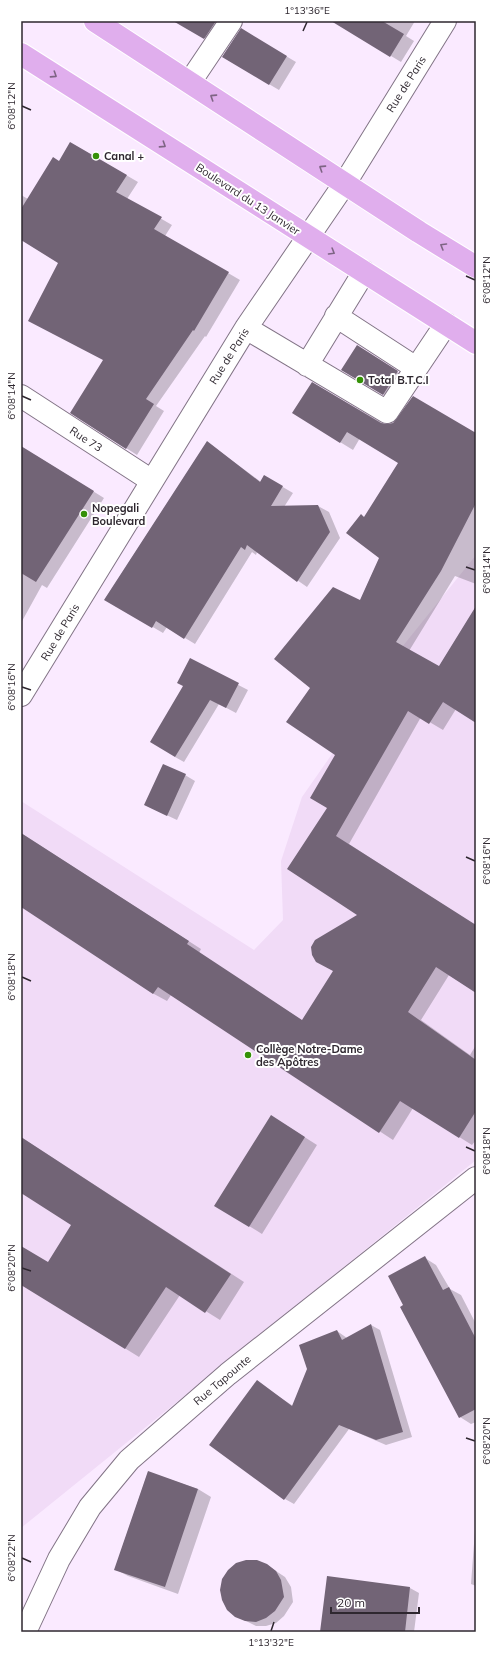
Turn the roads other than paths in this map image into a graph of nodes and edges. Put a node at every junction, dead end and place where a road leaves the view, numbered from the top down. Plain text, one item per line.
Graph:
1 (95, 21) edge
2 (231, 21) edge
3 (445, 21) edge
4 (21, 54) edge
5 (190, 82) junction
6 (345, 183) junction
7 (308, 237) junction
8 (476, 267) edge
9 (364, 272) junction
10 (336, 316) junction
11 (446, 324) junction
12 (246, 328) junction
13 (476, 343) edge
14 (307, 365) junction
15 (416, 368) junction
16 (21, 396) edge
17 (152, 481) junction
18 (21, 695) edge
19 (476, 1178) edge
20 (24, 1626) edge

1 - 5 highway
2 - 5 street
3 - 6 street, Rue de Paris
4 -> 7 highway, Boulevard du 13 Janvier
6 -> 5 highway
6 - 7 street, Rue de Paris
8 -> 6 highway
7 -> 9 highway, Boulevard du 13 Janvier
7 - 12 street, Rue de Paris
9 - 10 street
9 - 11 highway, Boulevard du 13 Janvier
10 - 14 street
10 - 15 street
11 - 13 highway, Boulevard du 13 Janvier
11 - 15 street
12 - 14 street
12 - 17 street, Rue de Paris
14 - 15 street
16 - 17 street, Rue 73
17 - 18 street, Rue de Paris
19 - 20 street, Rue Tapounte

